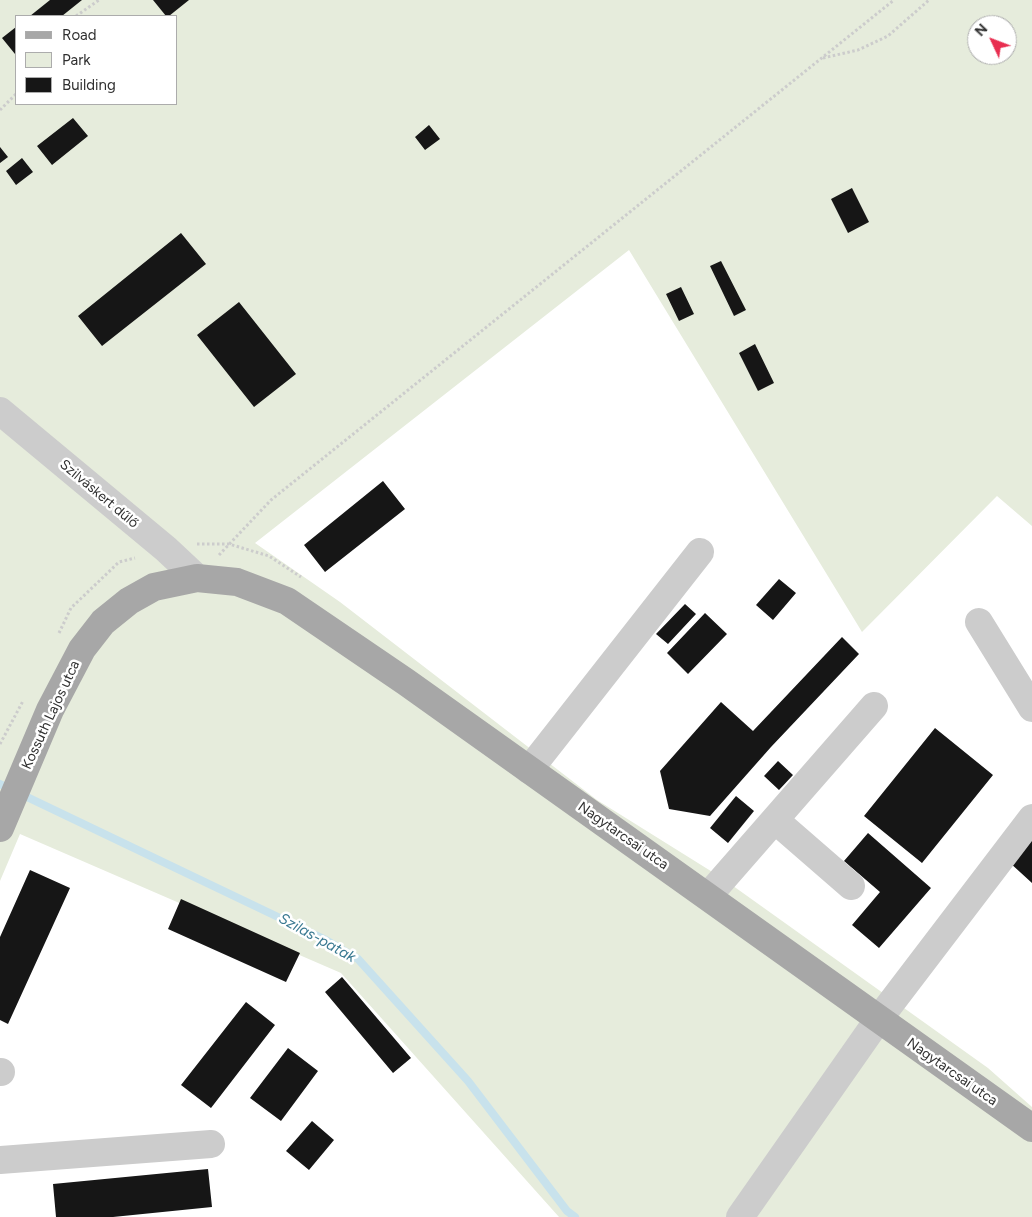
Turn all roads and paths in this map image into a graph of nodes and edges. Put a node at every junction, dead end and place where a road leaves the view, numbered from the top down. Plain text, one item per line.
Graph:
1 (99, 0) edge
2 (894, 0) edge
3 (929, 0) edge
4 (77, 15) edge
5 (820, 59) junction
6 (15, 95) edge
7 (0, 110) edge
8 (0, 411) edge
9 (700, 552) dead end
10 (197, 578) junction
11 (979, 622) dead end
12 (874, 706) dead end
13 (1032, 708) edge
14 (529, 770) junction
15 (1032, 818) edge
16 (4, 820) edge
17 (775, 820) junction
18 (851, 886) dead end
19 (708, 896) junction
20 (878, 1020) junction
21 (1032, 1128) edge
22 (211, 1144) dead end
23 (0, 1160) edge
24 (740, 1217) edge

1 - 4 path
2 - 5 path
3 - 5 path
5 - 10 path
6 - 7 path
8 - 10 street, Szilváskert dűlő
9 - 14 street
10 - 14 main road, Nagytarcsai utca
10 - 16 main road, Kossuth Lajos utca
11 - 13 street
12 - 17 street
14 - 19 main road, Nagytarcsai utca
15 - 20 street
17 - 18 street
17 - 19 street
19 - 20 main road, Nagytarcsai utca
20 - 21 main road, Nagytarcsai utca
20 - 24 street
22 - 23 street

